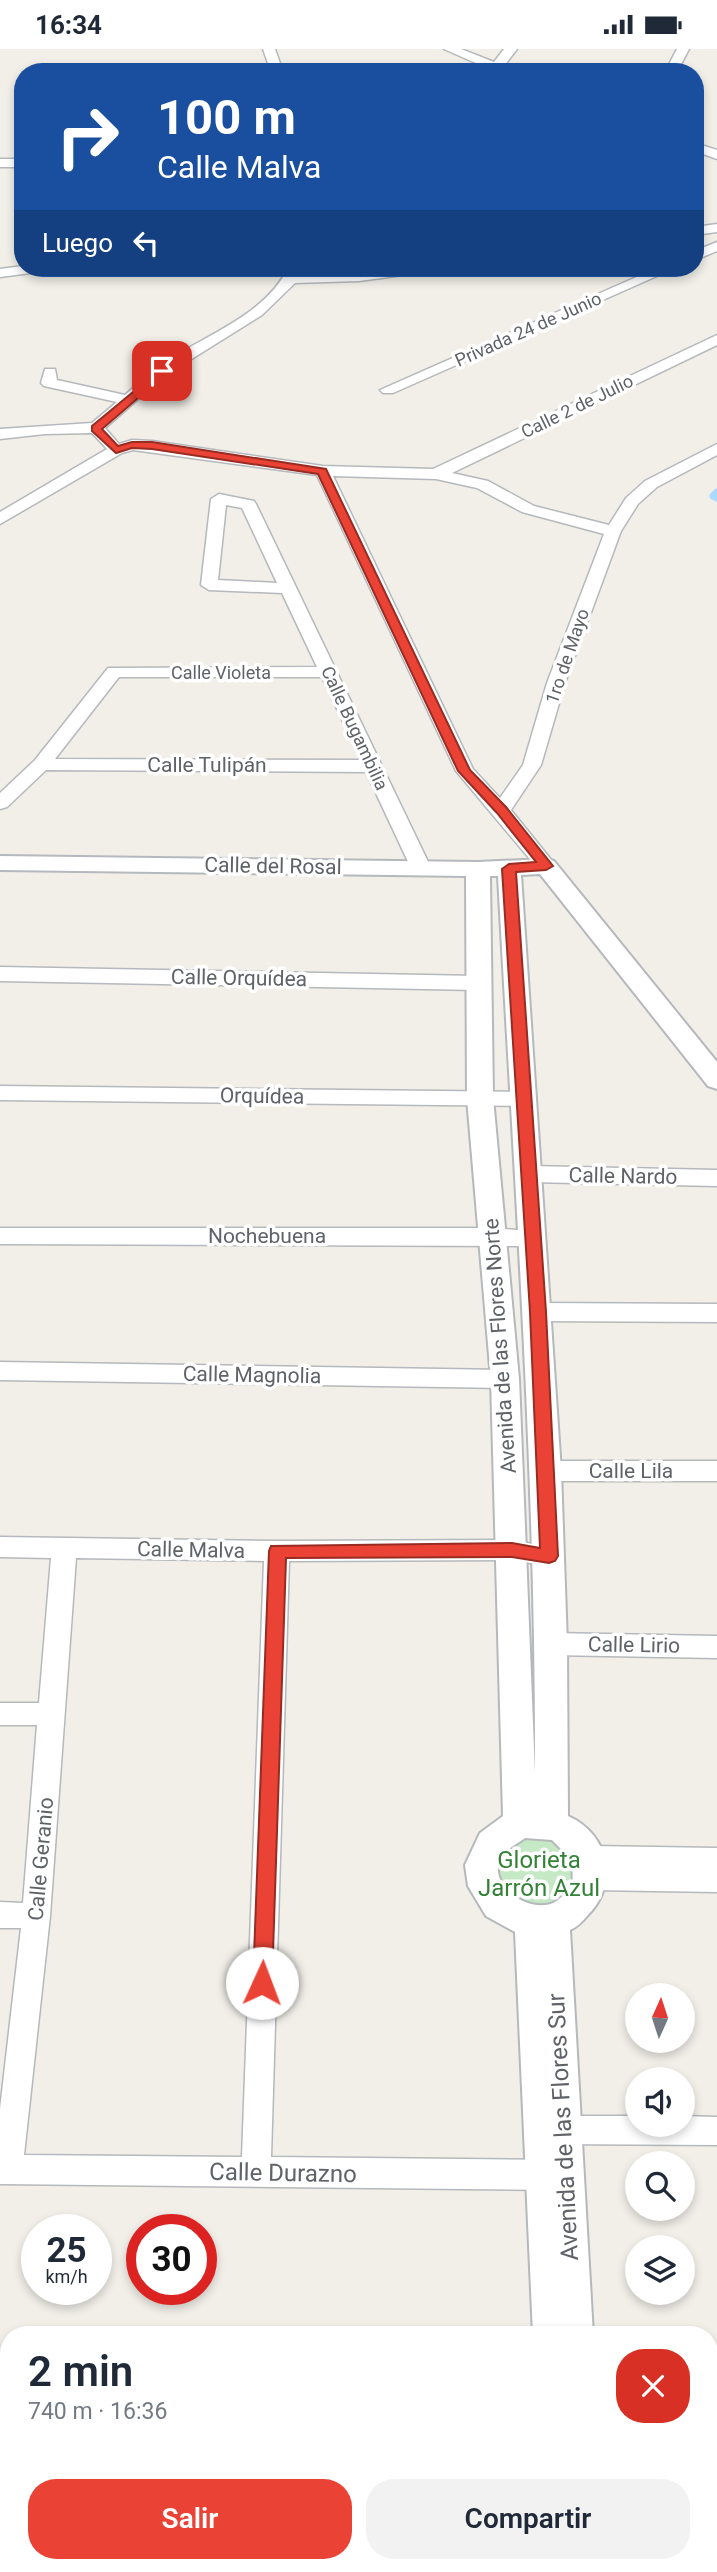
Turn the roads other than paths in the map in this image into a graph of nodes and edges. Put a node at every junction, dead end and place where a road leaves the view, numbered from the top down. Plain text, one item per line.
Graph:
1 (450, 49) edge
2 (486, 63) edge
3 (290, 277) edge
4 (647, 277) edge
5 (717, 339) edge
6 (50, 372) dead end
7 (388, 390) dead end
8 (129, 400) junction
9 (96, 428) junction
10 (0, 434) edge
11 (717, 449) edge
12 (116, 450) junction
13 (323, 471) junction
14 (436, 474) junction
15 (0, 519) edge
16 (613, 531) junction
17 (288, 588) junction
18 (114, 672) joint
19 (328, 672) junction
20 (41, 764) junction
21 (373, 766) junction
22 (0, 803) edge
23 (501, 810) junction
24 (0, 863) edge
25 (546, 866) junction
26 (421, 868) junction
27 (478, 869) junction
28 (509, 869) junction
29 (0, 974) edge
30 (477, 983) junction
31 (717, 1080) edge
32 (0, 1093) edge
33 (480, 1098) junction
34 (524, 1099) junction
35 (529, 1174) junction
36 (717, 1178) edge
37 (0, 1236) edge
38 (494, 1236) junction
39 (533, 1238) junction
40 (538, 1312) junction
41 (717, 1313) edge
42 (0, 1371) edge
43 (505, 1379) junction
44 (546, 1471) junction
45 (717, 1471) edge
46 (0, 1546) edge
47 (64, 1548) junction
48 (512, 1550) junction
49 (277, 1551) junction
50 (549, 1556) junction
51 (551, 1643) junction
52 (717, 1647) edge
53 (0, 1714) edge
54 (52, 1714) junction
55 (536, 1824) junction
56 (717, 1860) edge
57 (592, 1868) junction
58 (717, 1880) edge
59 (0, 1915) edge
60 (36, 1916) junction
61 (542, 1921) junction
62 (553, 2130) junction
63 (717, 2131) edge
64 (4, 2169) edge
65 (256, 2173) junction
66 (555, 2175) junction
67 (552, 2326) edge
68 (573, 2326) edge

1 - 2 street
3 - 8 street
4 - 7 street, Privada 24 de Junio
5 - 14 street, Calle 2 de Julio
6 - 8 street
8 - 9 street
9 - 10 street
9 - 12 street
11 - 16 street, 1ro de Mayo
12 - 13 street
12 - 15 street
13 - 14 street
13 - 23 street
14 - 16 street
16 - 23 street, 1ro de Mayo
17 - 17 street, Calle Bugambilia
17 - 19 street, Calle Bugambilia
18 - 19 street, Calle Violeta
18 - 20 street
19 - 21 street, Calle Bugambilia
20 - 21 street, Calle Tulipán
20 - 22 street
21 - 26 street, Calle Bugambilia
23 - 25 street
24 - 26 street, Calle del Rosal
25 - 28 street, Calle del Rosal
25 - 31 street
26 - 27 street, Calle del Rosal
27 - 28 street, Calle del Rosal
27 - 30 street, Avenida de las Flores Norte
28 - 34 street, Avenida de las Flores Norte
29 - 30 street, Calle Orquídea
30 - 33 street, Avenida de las Flores Norte
32 - 33 street, Orquídea
33 - 34 street, Orquídea
33 - 38 street, Avenida de las Flores Norte
34 - 35 street, Avenida de las Flores Norte
35 - 36 street, Calle Nardo
35 - 39 street, Avenida de las Flores Norte
37 - 38 street, Nochebuena
38 - 39 street, Nochebuena
38 - 43 street, Avenida de las Flores Norte
39 - 40 street, Avenida de las Flores Norte
40 - 41 street
40 - 44 street, Avenida de las Flores Norte
42 - 43 street, Calle Magnolia
43 - 48 street, Avenida de las Flores Norte
44 - 45 street, Calle Lila
44 - 50 street, Avenida de las Flores Norte
46 - 47 street, Calle Malva
47 - 49 street, Calle Malva
47 - 54 street, Calle Geranio
48 - 49 street, Calle Malva
48 - 50 street, Calle Malva
48 - 55 street, Avenida de las Flores Norte
49 - 65 street
50 - 51 street, Avenida de las Flores Norte
51 - 52 street, Calle Lirio
51 - 55 street, Avenida de las Flores Norte
53 - 54 street
54 - 60 street, Calle Geranio
55 - 57 street
55 - 61 street
56 - 57 street
57 - 58 street
57 - 61 street
59 - 60 street
60 - 64 street, Calle Geranio
61 - 62 street, Avenida de las Flores Sur
62 - 63 street
62 - 66 street, Avenida de las Flores Sur
64 - 65 street, Calle Durazno
65 - 66 street, Calle Durazno
66 - 67 street, Avenida de las Flores Sur
66 - 68 street, Avenida de las Flores Sur

